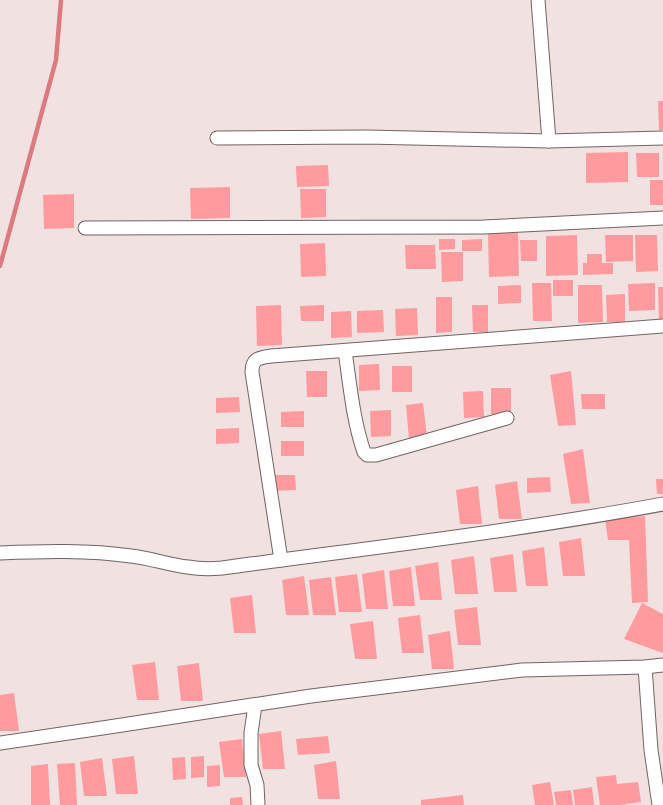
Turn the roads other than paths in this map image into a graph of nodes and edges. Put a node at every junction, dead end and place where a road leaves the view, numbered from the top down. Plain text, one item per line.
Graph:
1 (538, 0) edge
2 (217, 138) dead end
3 (663, 138) edge
4 (549, 141) junction
5 (663, 218) edge
6 (84, 228) dead end
7 (663, 326) edge
8 (345, 351) junction
9 (507, 418) dead end
10 (663, 504) edge
11 (0, 553) edge
12 (281, 560) junction
13 (663, 665) edge
14 (645, 667) junction
15 (255, 705) junction
16 (0, 743) edge
17 (258, 805) edge
18 (659, 805) edge

1 - 4 street
2 - 4 street
3 - 4 street
5 - 6 street
7 - 8 street
8 - 9 street
8 - 12 street
10 - 12 street
11 - 12 street
13 - 14 street
14 - 15 street
14 - 18 street
15 - 16 street
15 - 17 street

